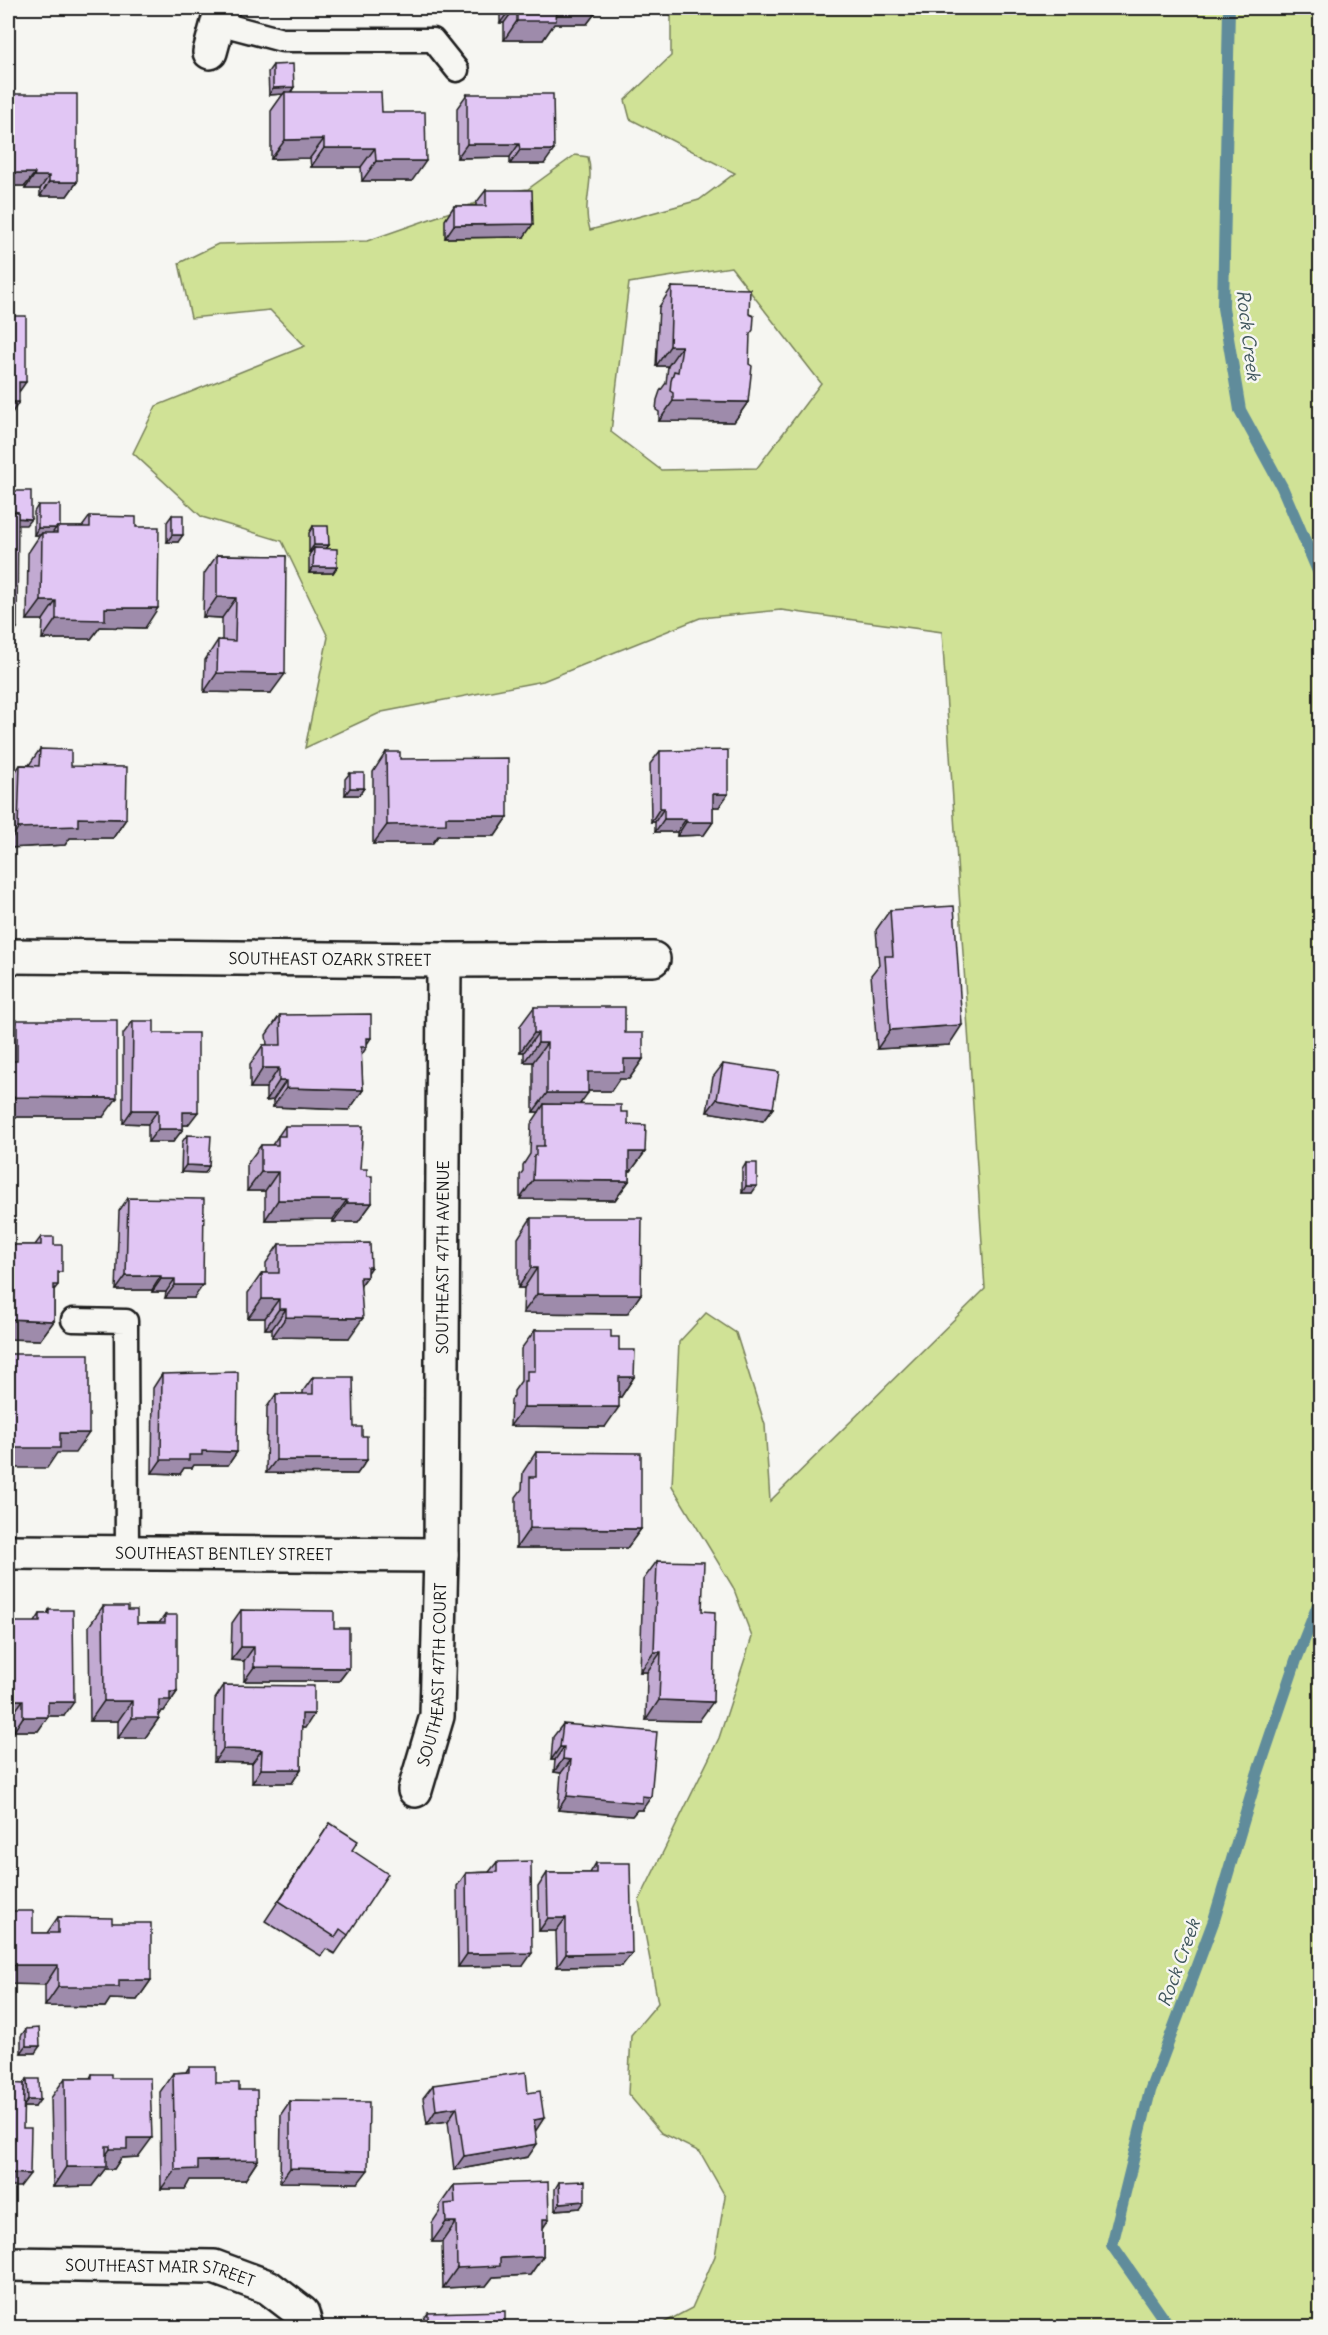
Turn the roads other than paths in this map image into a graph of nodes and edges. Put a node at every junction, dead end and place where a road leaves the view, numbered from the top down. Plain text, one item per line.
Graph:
1 (217, 27) edge
2 (457, 70) dead end
3 (8, 956) edge
4 (653, 959) dead end
5 (444, 960) junction
6 (73, 1320) dead end
7 (8, 1552) edge
8 (127, 1553) junction
9 (441, 1555) junction
10 (415, 1790) dead end
11 (8, 2264) edge
12 (304, 2320) edge

1 - 2 lane
3 - 5 street, SOUTHEAST OZARK STREET
4 - 5 street, SOUTHEAST OZARK STREET
5 - 9 street, SOUTHEAST 47TH AVENUE
6 - 8 lane
7 - 8 street, SOUTHEAST BENTLEY STREET
8 - 9 street, SOUTHEAST BENTLEY STREET
9 - 10 street, SOUTHEAST 47TH COURT
11 - 12 street, SOUTHEAST MAIR STREET

